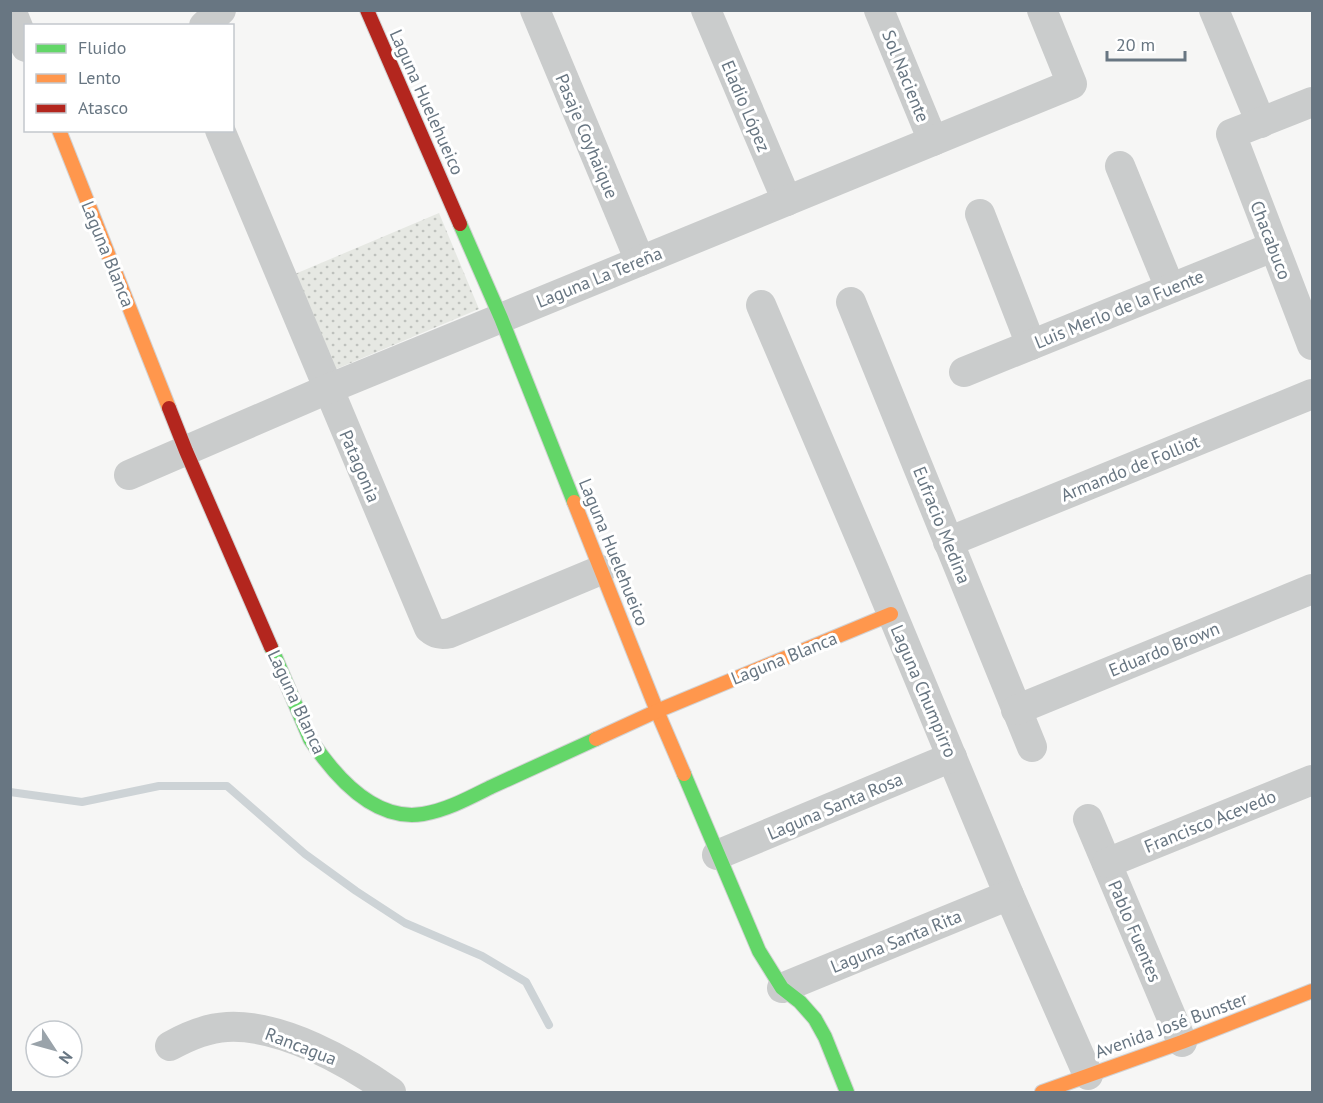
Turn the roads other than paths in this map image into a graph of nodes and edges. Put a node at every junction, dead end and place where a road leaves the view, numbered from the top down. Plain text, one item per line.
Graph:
1 (11, 10) edge
2 (221, 10) edge
3 (367, 10) edge
4 (535, 10) edge
5 (706, 10) edge
6 (879, 10) edge
7 (1042, 10) edge
8 (1214, 10) edge
9 (206, 24) edge
10 (24, 42) edge
11 (1312, 102) edge
12 (1261, 123) junction
13 (59, 132) edge
14 (221, 132) edge
15 (933, 141) junction
16 (1119, 166) dead end
17 (786, 201) junction
18 (980, 214) dead end
19 (1273, 247) junction
20 (640, 261) junction
21 (1170, 288) junction
22 (851, 302) dead end
23 (761, 305) dead end
24 (501, 318) junction
25 (1031, 345) junction
26 (1312, 345) edge
27 (964, 372) dead end
28 (328, 389) junction
29 (1312, 394) edge
30 (186, 450) junction
31 (129, 475) dead end
32 (948, 542) junction
33 (602, 570) junction
34 (1312, 589) edge
35 (891, 614) junction
36 (1016, 710) junction
37 (657, 711) junction
38 (1032, 747) dead end
39 (952, 757) junction
40 (1312, 780) edge
41 (1088, 819) dead end
42 (717, 855) junction
43 (1107, 863) junction
44 (1009, 895) junction
45 (782, 988) junction
46 (1312, 992) edge
47 (1182, 1042) junction
48 (170, 1046) dead end
49 (1089, 1075) junction
50 (391, 1092) edge
51 (847, 1092) edge
52 (1042, 1092) edge

1 - 10 street
2 - 9 street
3 - 24 street, Laguna Huelehueico
4 - 20 street, Pasaje Coyhaique
5 - 17 street, Eladio López
6 - 15 street, Sol Naciente
7 - 15 street, Laguna La Tereña
8 - 12 street
11 - 12 street
12 - 19 street, Chacabuco
13 - 30 street, Laguna Blanca
14 - 28 street, Patagonia
15 - 17 street, Laguna La Tereña
16 - 21 street
17 - 20 street, Laguna La Tereña
18 - 25 street
19 - 21 street, Luis Merlo de la Fuente
19 - 26 street, Chacabuco
20 - 24 street, Laguna La Tereña
21 - 25 street, Luis Merlo de la Fuente
22 - 32 street, Eufracio Medina
23 - 35 street, Laguna Chumpirro
24 - 28 street, Laguna La Tereña
24 - 33 street, Laguna Huelehueico
25 - 27 street, Luis Merlo de la Fuente
28 - 30 street, Laguna La Tereña
28 - 33 street, Patagonia
29 - 32 street, Armando de Folliot
30 - 31 street, Laguna La Tereña
30 - 37 street, Laguna Blanca
32 - 36 street, Eufracio Medina
33 - 37 street, Laguna Huelehueico
34 - 36 street, Eduardo Brown
35 - 37 street, Laguna Blanca
35 - 39 street, Laguna Chumpirro
36 - 38 street, Eufracio Medina
37 - 42 street, Laguna Huelehueico
39 - 42 street, Laguna Santa Rosa
39 - 44 street, Laguna Chumpirro
40 - 43 street, Francisco Acevedo
41 - 43 street, Pablo Fuentes
42 - 45 street, Laguna Huelehueico
43 - 47 street, Pablo Fuentes
44 - 45 street, Laguna Santa Rita
44 - 49 street, Laguna Chumpirro
45 - 51 street, Laguna Huelehueico
46 - 47 street, Avenida José Bunster
47 - 49 street, Avenida José Bunster
48 - 50 street, Rancagua
49 - 52 street, Avenida José Bunster

